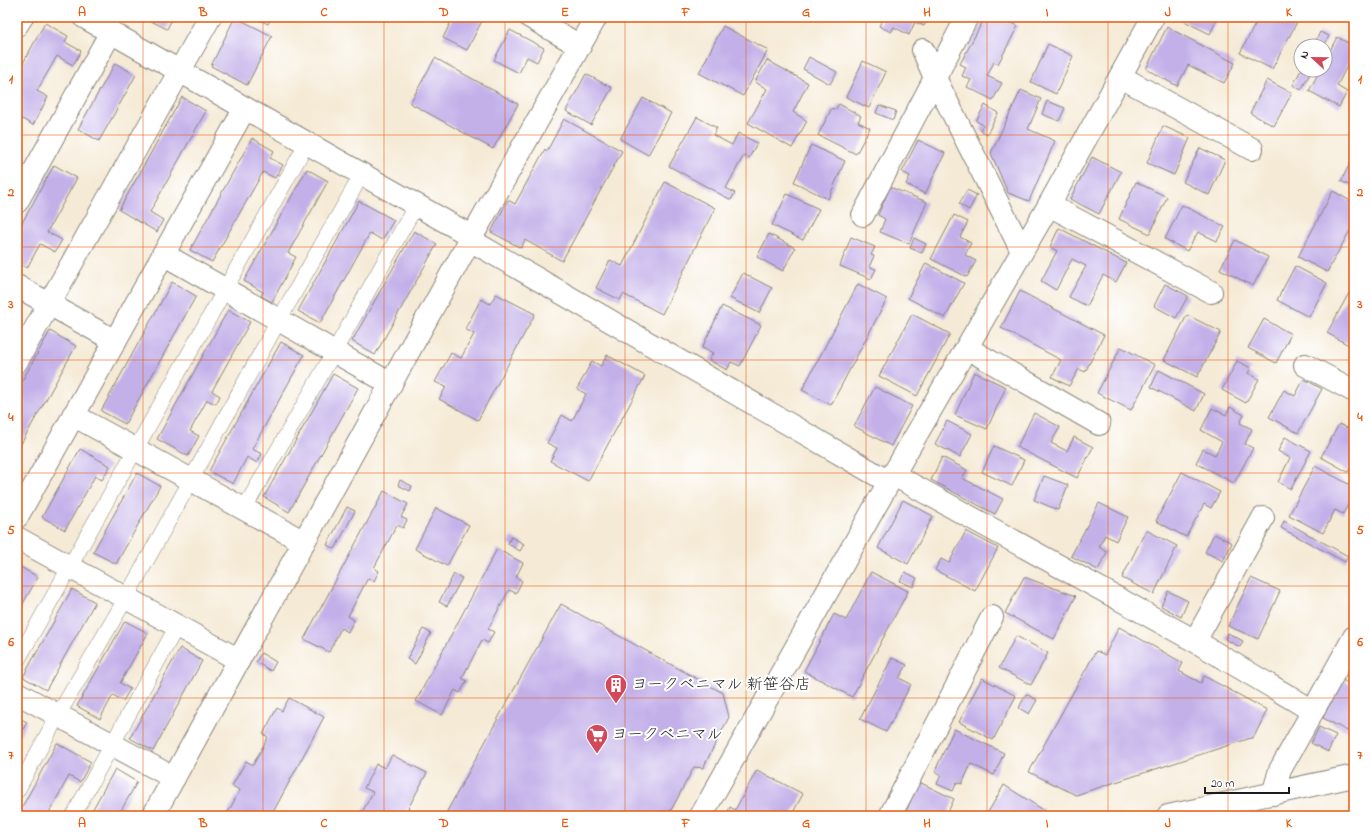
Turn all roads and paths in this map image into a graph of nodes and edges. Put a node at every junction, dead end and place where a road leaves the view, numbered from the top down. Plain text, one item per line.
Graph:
1 (22, 17) edge
2 (84, 17) edge
3 (210, 17) edge
4 (530, 17) edge
5 (596, 17) edge
6 (967, 17) edge
7 (1153, 17) edge
8 (17, 25) edge
9 (112, 32) junction
10 (580, 46) junction
11 (923, 50) dead end
12 (180, 71) junction
13 (1121, 77) junction
14 (935, 78) junction
15 (245, 108) junction
16 (307, 143) junction
17 (1252, 149) dead end
18 (362, 174) junction
19 (17, 202) edge
20 (416, 205) junction
21 (1049, 205) junction
22 (863, 215) dead end
23 (471, 239) junction
24 (1022, 251) junction
25 (163, 254) junction
26 (17, 286) edge
27 (225, 289) junction
28 (1211, 292) dead end
29 (49, 304) junction
30 (279, 320) junction
31 (115, 341) junction
32 (967, 348) junction
33 (334, 352) junction
34 (17, 361) edge
35 (1305, 365) dead end
36 (391, 384) junction
37 (1354, 391) edge
38 (73, 416) junction
39 (1099, 424) dead end
40 (136, 450) junction
41 (891, 478) junction
42 (190, 480) junction
43 (244, 509) junction
44 (17, 517) edge
45 (1263, 518) dead end
46 (17, 538) edge
47 (304, 542) junction
48 (70, 568) junction
49 (126, 598) junction
50 (992, 617) dead end
51 (177, 626) junction
52 (1354, 637) edge
53 (1195, 641) junction
54 (240, 660) junction
55 (17, 662) edge
56 (17, 693) edge
57 (1313, 711) junction
58 (58, 715) junction
59 (113, 744) junction
60 (1354, 776) edge
61 (174, 778) junction
62 (17, 791) edge
63 (1273, 794) junction
64 (73, 816) edge
65 (153, 816) edge
66 (701, 816) edge
67 (890, 816) edge
68 (1168, 816) edge

1 - 8 street
2 - 9 street
3 - 12 street
4 - 10 street
5 - 10 street
6 - 14 street
7 - 13 street
9 - 12 street
9 - 19 street
10 - 23 street
11 - 14 street
12 - 15 street
12 - 29 street
13 - 17 street
13 - 21 street
14 - 22 street
14 - 24 street
15 - 16 street
15 - 25 street
16 - 18 street
16 - 27 lane
18 - 20 street
18 - 30 lane
20 - 23 street
20 - 33 lane
21 - 24 street
21 - 28 street
23 - 36 street
23 - 41 street
24 - 32 street
25 - 27 street
25 - 31 street
26 - 29 street
27 - 30 street
27 - 40 lane
29 - 31 street
29 - 34 street
30 - 33 street
30 - 42 lane
31 - 38 street
32 - 39 street
32 - 41 street
33 - 36 street
33 - 43 lane
35 - 37 street
36 - 47 street
38 - 40 street
38 - 44 street
40 - 42 street
40 - 48 lane
41 - 53 street
41 - 66 street
42 - 43 street
42 - 49 lane
43 - 47 street
45 - 53 street
46 - 48 street
47 - 54 street
48 - 49 street
48 - 55 lane
49 - 51 street
49 - 58 lane
50 - 67 street
51 - 54 street
51 - 59 lane
52 - 57 street
53 - 57 street
54 - 61 street
56 - 58 street
57 - 63 street
58 - 59 street
58 - 62 lane
59 - 61 street
59 - 64 lane
60 - 63 street
61 - 65 street
63 - 68 street

